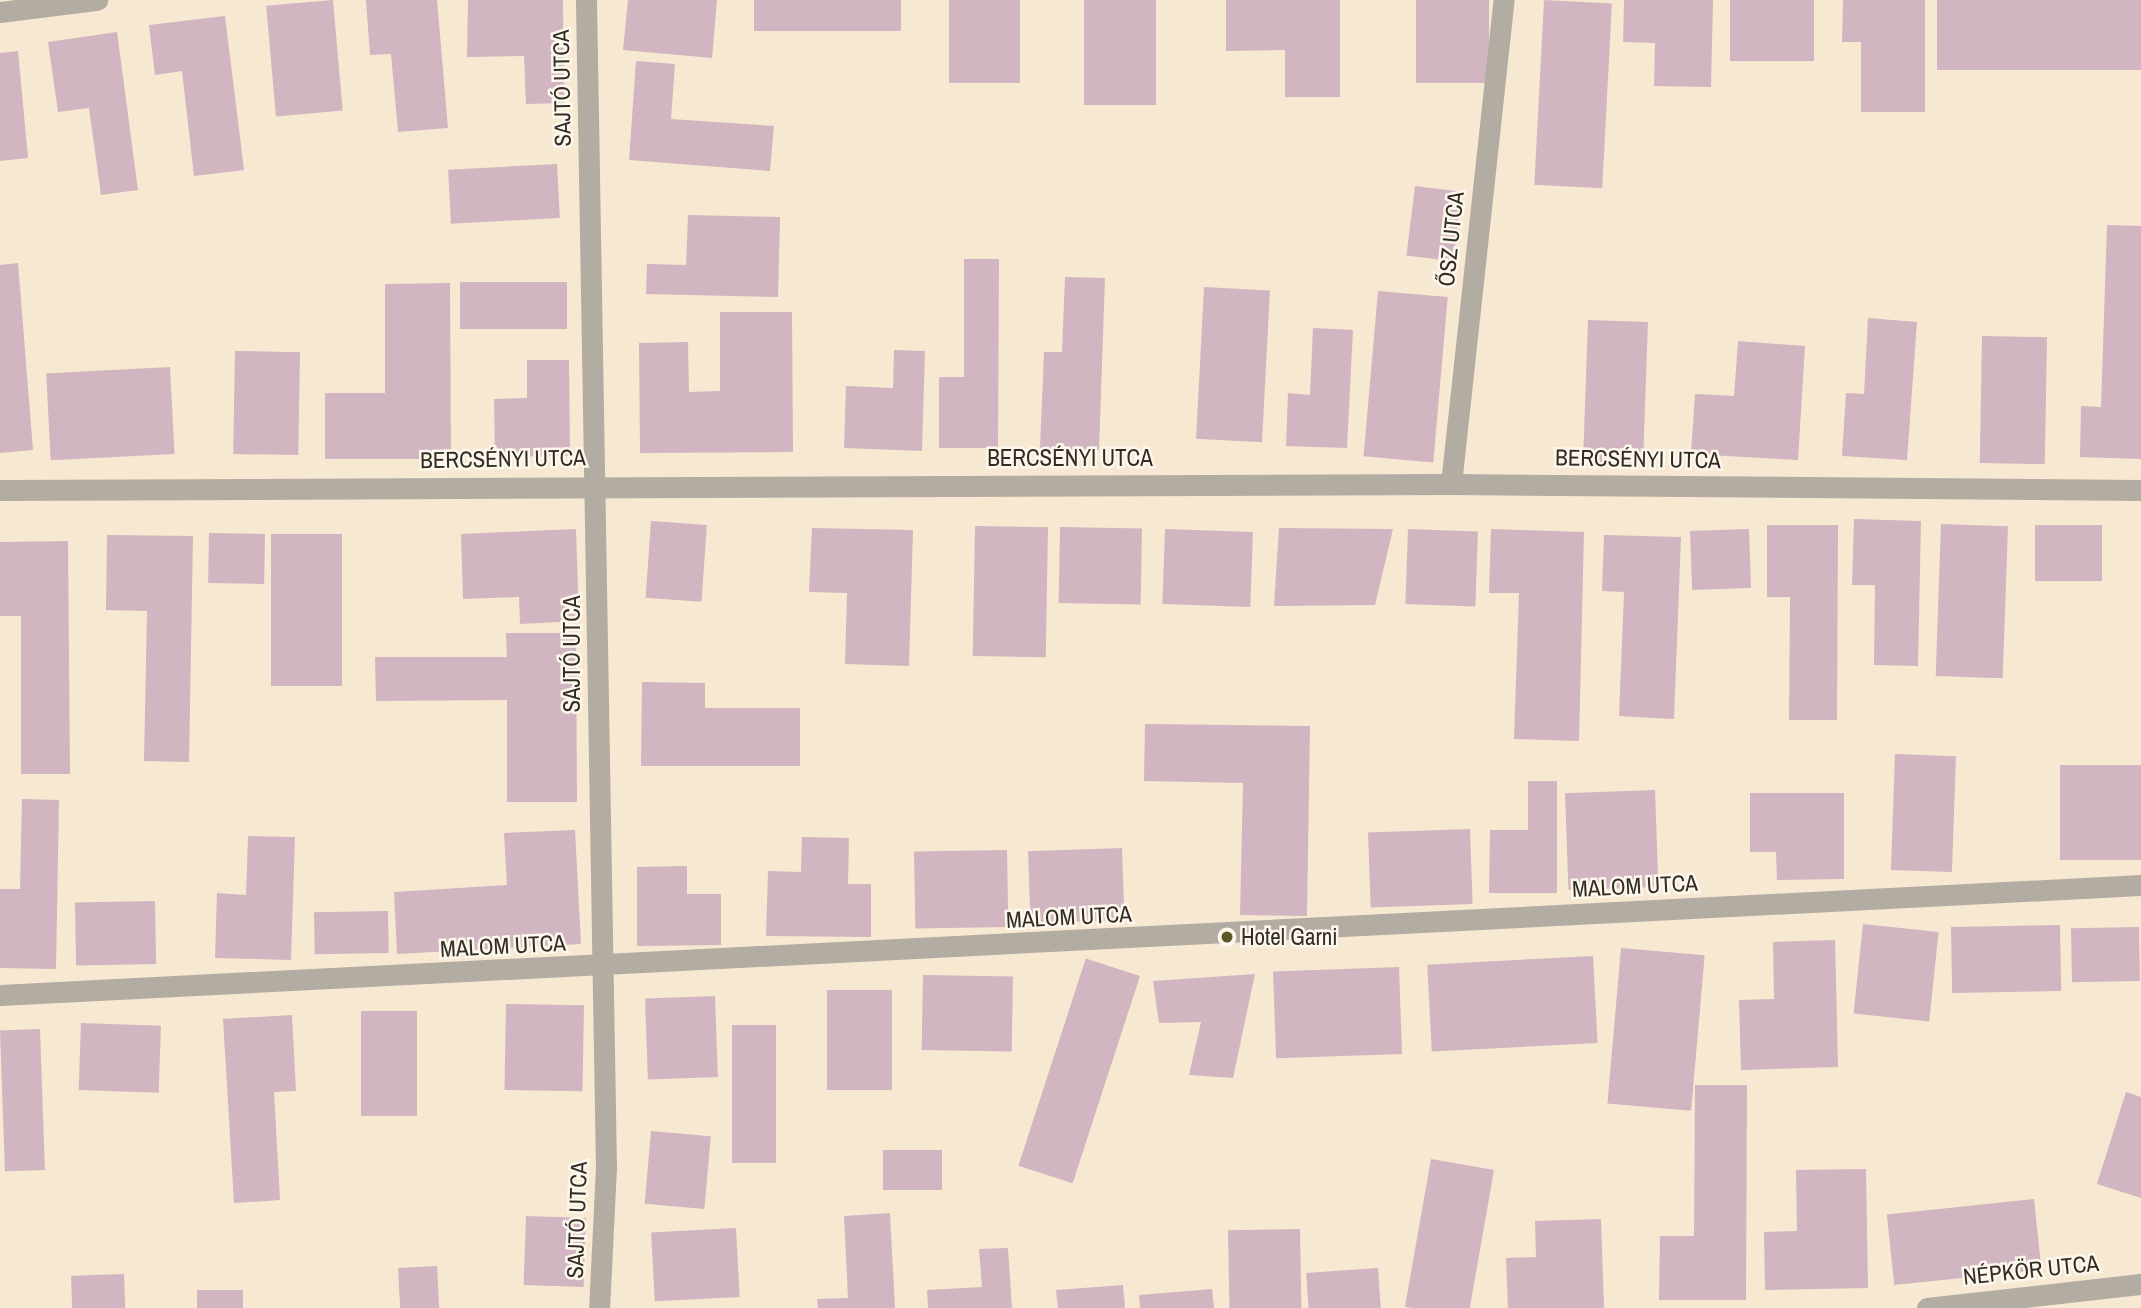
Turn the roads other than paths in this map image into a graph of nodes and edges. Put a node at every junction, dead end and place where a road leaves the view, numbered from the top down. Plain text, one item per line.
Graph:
1 (97, 0) edge
2 (586, 0) edge
3 (1504, 0) edge
4 (0, 12) edge
5 (1451, 484) junction
6 (597, 485) junction
7 (0, 490) edge
8 (2141, 490) edge
9 (2141, 885) edge
10 (600, 968) junction
11 (0, 995) edge
12 (2141, 1284) edge
13 (599, 1308) edge
14 (1927, 1308) edge

1 - 4 street
2 - 6 street, SAJTÓ UTCA
3 - 5 street, ŐSZ UTCA
5 - 6 street, BERCSÉNYI UTCA
5 - 8 street, BERCSÉNYI UTCA
6 - 7 street, BERCSÉNYI UTCA
6 - 10 street, SAJTÓ UTCA
9 - 10 street, MALOM UTCA
10 - 11 street, MALOM UTCA
10 - 13 street, SAJTÓ UTCA
12 - 14 street, NÉPKÖR UTCA

